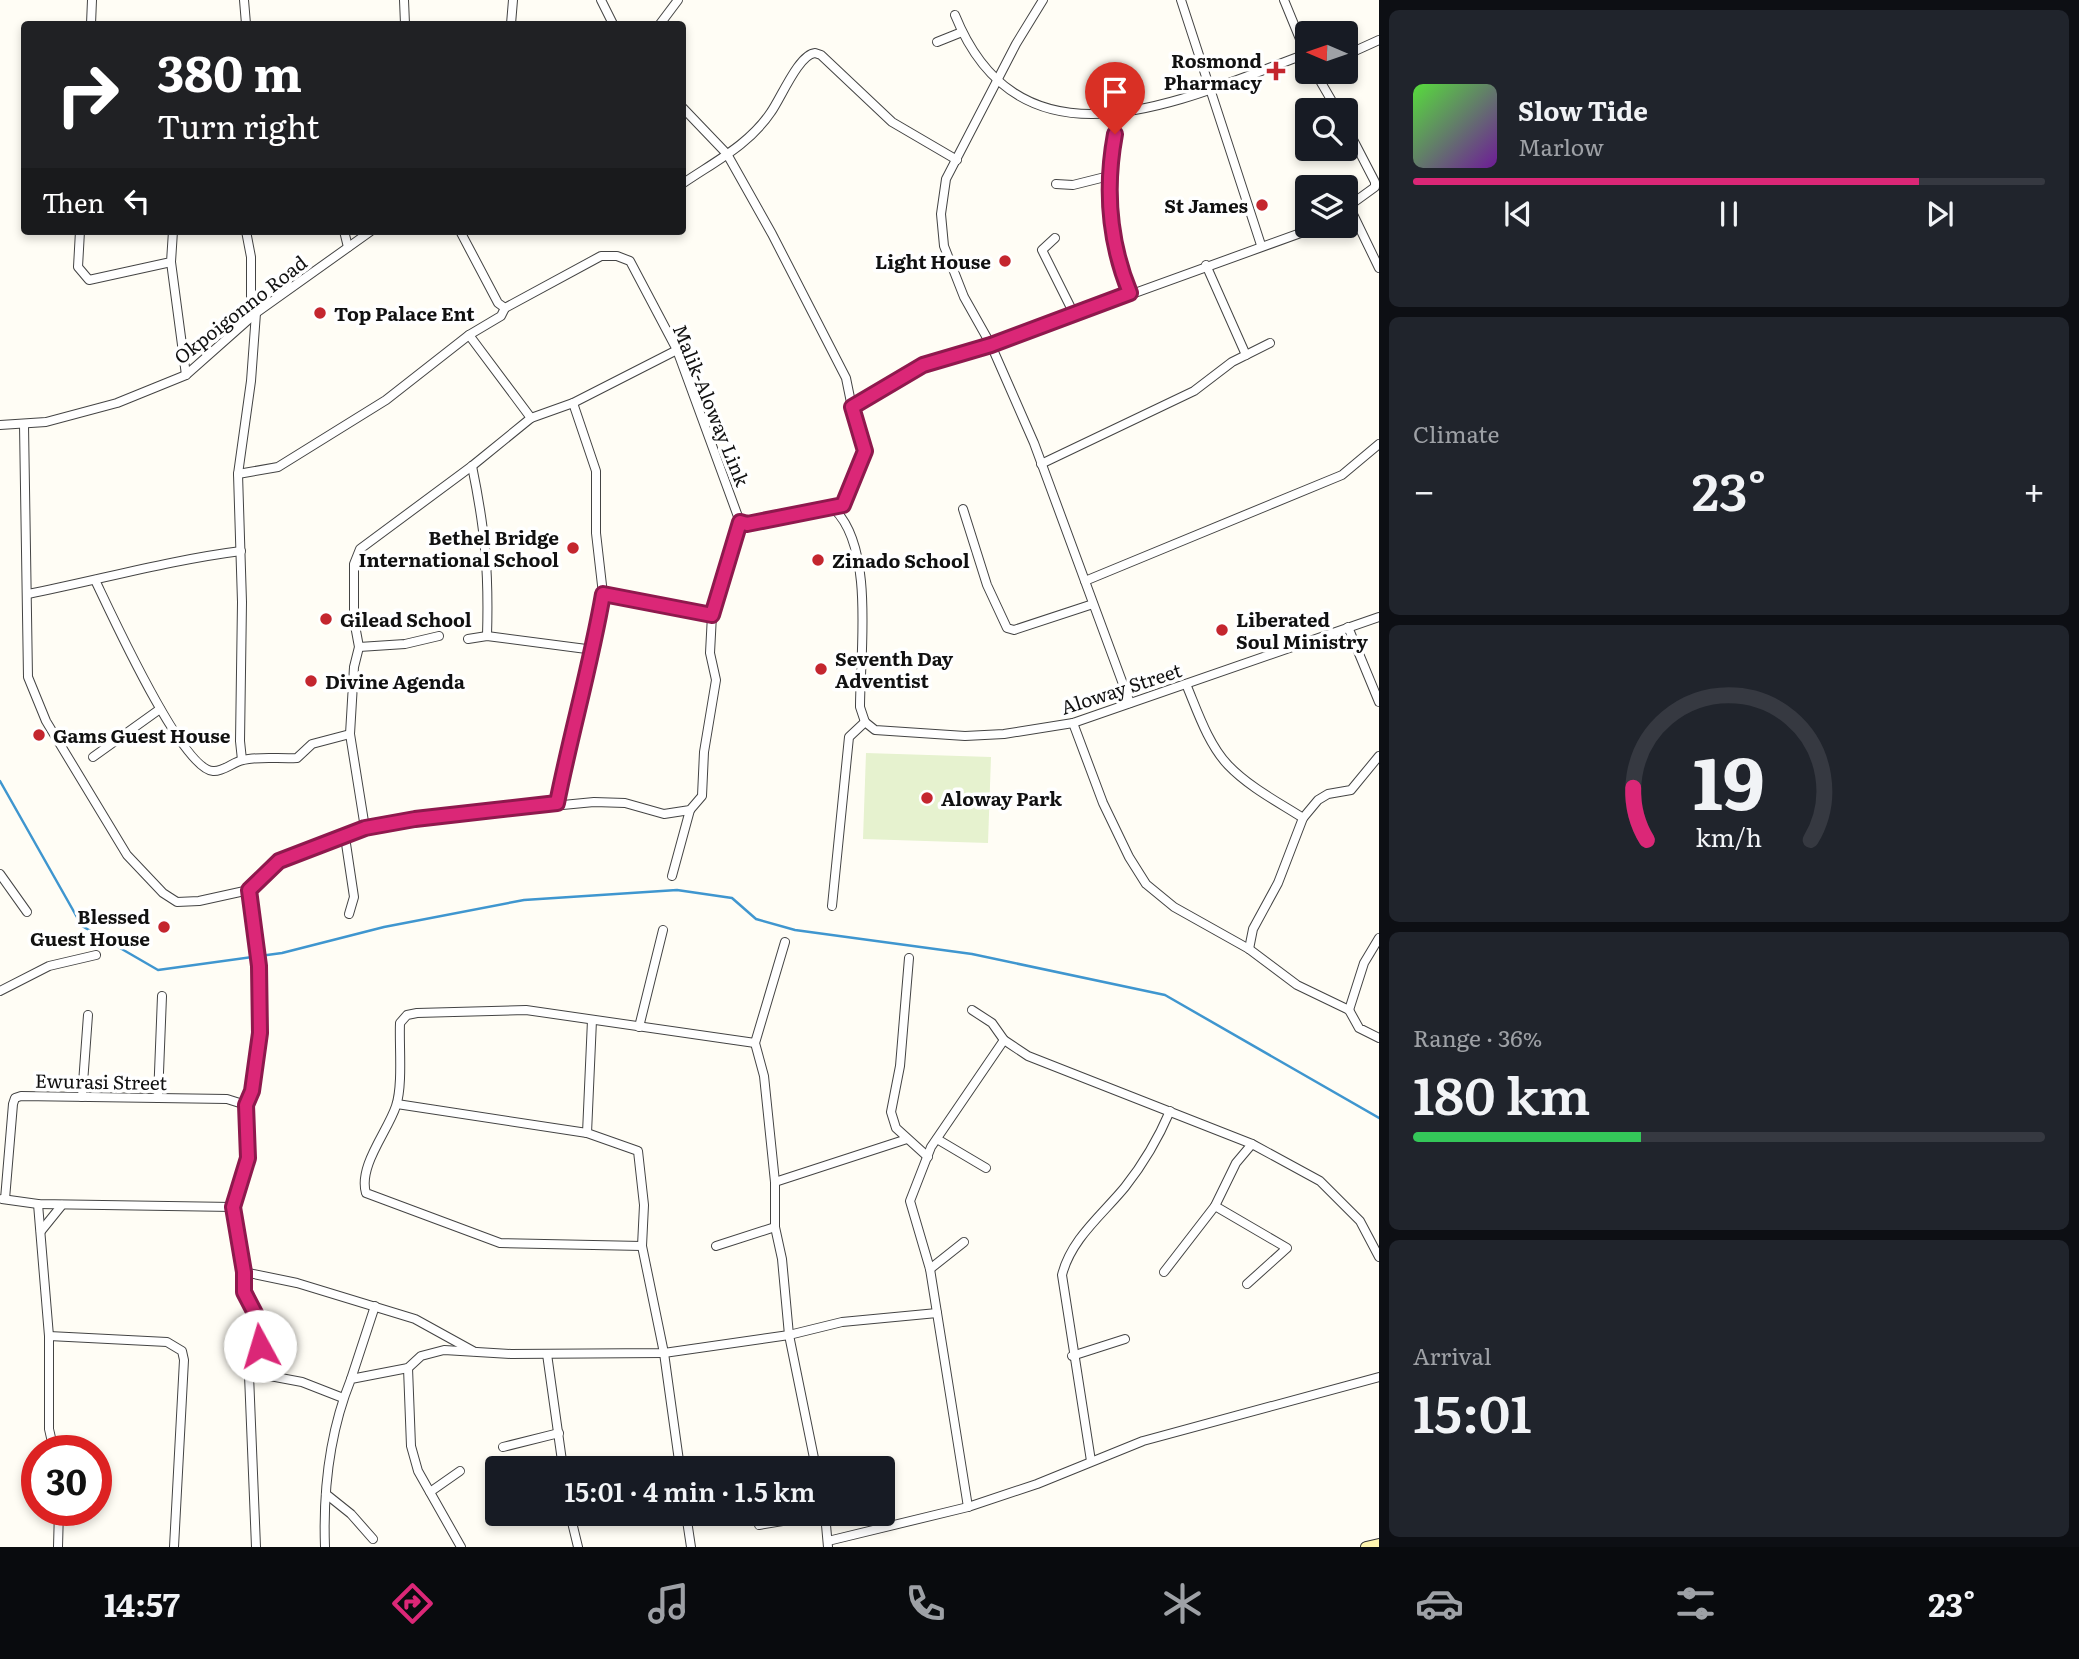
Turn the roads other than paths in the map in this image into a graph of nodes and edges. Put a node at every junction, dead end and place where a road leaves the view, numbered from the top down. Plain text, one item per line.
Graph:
1 (92, 0) edge
2 (244, 0) edge
3 (404, 0) edge
4 (513, 0) edge
5 (601, 0) edge
6 (678, 0) edge
7 (1042, 0) edge
8 (1181, 0) edge
9 (1284, 0) edge
10 (955, 15) dead end
11 (91, 21) edge
12 (246, 21) edge
13 (405, 21) edge
14 (511, 21) edge
15 (612, 21) edge
16 (662, 21) edge
17 (1295, 26) edge
18 (962, 33) junction
19 (1379, 40) edge
20 (937, 43) dead end
21 (1358, 50) edge
22 (1295, 59) edge
23 (998, 81) junction
24 (1212, 89) junction
25 (686, 111) edge
26 (1114, 115) junction
27 (1358, 149) edge
28 (727, 154) junction
29 (957, 160) junction
30 (1109, 176) junction
31 (686, 181) edge
32 (1056, 184) dead end
33 (1358, 199) edge
34 (1358, 228) edge
35 (1295, 234) edge
36 (80, 235) edge
37 (173, 235) edge
38 (247, 235) edge
39 (345, 235) edge
40 (365, 235) edge
41 (462, 235) edge
42 (1055, 237) dead end
43 (1261, 245) junction
44 (348, 247) junction
45 (171, 262) junction
46 (1206, 265) junction
47 (1379, 268) edge
48 (1130, 293) junction
49 (505, 308) junction
50 (256, 313) junction
51 (1074, 314) junction
52 (469, 335) junction
53 (1270, 343) dead end
54 (991, 345) junction
55 (677, 350) junction
56 (1246, 355) junction
57 (186, 375) junction
58 (573, 403) junction
59 (852, 407) junction
60 (531, 418) junction
61 (0, 425) edge
62 (24, 425) junction
63 (1379, 444) edge
64 (1041, 464) junction
65 (472, 466) junction
66 (239, 474) junction
67 (834, 509) junction
68 (962, 509) dead end
69 (740, 522) junction
70 (241, 551) junction
71 (95, 580) junction
72 (1085, 581) junction
73 (28, 594) junction
74 (603, 594) junction
75 (1093, 604) junction
76 (712, 615) junction
77 (1379, 617) edge
78 (1348, 627) junction
79 (439, 636) dead end
80 (487, 636) junction
81 (468, 639) dead end
82 (359, 647) junction
83 (594, 650) junction
84 (1186, 684) junction
85 (1379, 702) edge
86 (1130, 703) junction
87 (160, 709) junction
88 (865, 722) junction
89 (1073, 723) junction
90 (350, 734) junction
91 (1379, 756) edge
92 (93, 757) dead end
93 (243, 760) junction
94 (557, 803) junction
95 (690, 810) junction
96 (1303, 818) junction
97 (365, 828) junction
98 (345, 837) junction
99 (0, 874) edge
100 (672, 876) dead end
101 (249, 890) junction
102 (832, 906) dead end
103 (27, 912) dead end
104 (349, 914) dead end
105 (663, 930) dead end
106 (1379, 938) edge
107 (785, 942) dead end
108 (1249, 949) junction
109 (96, 955) dead end
110 (909, 958) dead end
111 (0, 991) edge
112 (163, 996) dead end
113 (972, 1010) dead end
114 (1349, 1010) junction
115 (88, 1015) dead end
116 (592, 1020) junction
117 (639, 1027) junction
118 (1379, 1038) edge
119 (1004, 1040) junction
120 (755, 1043) junction
121 (82, 1097) junction
122 (158, 1098) junction
123 (397, 1104) junction
124 (246, 1105) junction
125 (1170, 1111) junction
126 (587, 1133) junction
127 (907, 1139) junction
128 (937, 1139) junction
129 (1252, 1144) junction
130 (928, 1157) junction
131 (986, 1168) dead end
132 (775, 1182) junction
133 (2, 1199) edge
134 (38, 1204) junction
135 (62, 1205) junction
136 (1215, 1206) junction
137 (233, 1207) junction
138 (775, 1227) junction
139 (41, 1231) junction
140 (964, 1242) dead end
141 (716, 1246) dead end
142 (642, 1247) junction
143 (1379, 1257) edge
144 (930, 1269) junction
145 (244, 1272) junction
146 (1164, 1272) dead end
147 (1247, 1284) dead end
148 (375, 1306) junction
149 (937, 1313) junction
150 (789, 1335) junction
151 (50, 1336) junction
152 (1125, 1339) dead end
153 (254, 1341) junction
154 (476, 1352) junction
155 (664, 1353) junction
156 (547, 1354) junction
157 (1072, 1356) junction
158 (408, 1367) junction
159 (1379, 1377) edge
160 (351, 1379) junction
161 (344, 1398) junction
162 (559, 1433) junction
163 (50, 1435) edge
164 (503, 1447) dead end
165 (562, 1456) edge
166 (678, 1456) edge
167 (814, 1456) edge
168 (1091, 1461) junction
169 (460, 1471) dead end
170 (430, 1492) junction
171 (326, 1494) junction
172 (968, 1507) junction
173 (59, 1526) edge
174 (573, 1526) edge
175 (688, 1526) edge
176 (826, 1526) edge
177 (373, 1539) dead end
178 (828, 1544) edge
179 (1379, 1544) edge
180 (58, 1547) edge
181 (174, 1547) edge
182 (256, 1547) edge
183 (325, 1547) edge
184 (461, 1547) edge
185 (578, 1547) edge
186 (691, 1547) edge
187 (1366, 1547) edge

1 - 11 street
2 - 12 street
3 - 13 street
4 - 14 street
5 - 15 street
6 - 16 street
7 - 23 street
8 - 24 street
9 - 17 street
10 - 18 street
18 - 20 street
18 - 23 street
19 - 21 street
22 - 24 street
23 - 26 street
23 - 29 street
24 - 26 street
24 - 43 street
25 - 28 street
26 - 30 street
27 - 33 street
28 - 29 street
28 - 31 street
28 - 59 street
29 - 54 street
30 - 32 street
30 - 48 street
34 - 47 street
35 - 43 street
36 - 45 street
37 - 45 street
38 - 50 street
39 - 44 street
40 - 44 street, Okpoigonno Road
41 - 49 street
42 - 51 street
43 - 46 street
44 - 50 street, Okpoigonno Road
45 - 57 street
46 - 48 street
46 - 56 street
48 - 51 street
49 - 52 street, Malik-Aloway Link
49 - 55 street, Malik-Aloway Link
50 - 57 street, Okpoigonno Road
50 - 66 street
51 - 54 street
52 - 60 street
52 - 66 street, Malik-Aloway Link
53 - 56 street
54 - 59 street
54 - 64 street
55 - 58 street
55 - 69 street, Malik-Aloway Link
56 - 64 street
57 - 62 street, Okpoigonno Road
58 - 60 street
58 - 74 street
59 - 67 street
60 - 65 street
61 - 62 street, Okpoigonno Road
62 - 73 street
63 - 72 street
64 - 72 street
65 - 80 street
65 - 82 street
66 - 70 street
67 - 69 street
67 - 88 street
68 - 75 street
69 - 76 street
70 - 71 street
70 - 93 street
71 - 73 street
71 - 87 street
72 - 75 street
73 - 101 street
74 - 76 street
74 - 83 street
75 - 86 street
76 - 95 street
77 - 78 street, Aloway Street
78 - 84 street, Aloway Street
78 - 85 street
79 - 82 street
80 - 81 street
80 - 83 street
82 - 90 street
83 - 94 street
84 - 86 street, Aloway Street
84 - 96 street
86 - 89 street, Aloway Street
87 - 92 street
87 - 93 street
88 - 89 street, Aloway Street
88 - 102 street
89 - 108 street
90 - 93 street
90 - 97 street
91 - 96 street
94 - 95 street
94 - 97 street
95 - 100 street
96 - 108 street
97 - 98 street
98 - 101 street
98 - 104 street
99 - 103 street
101 - 124 street
105 - 117 street
106 - 114 street
107 - 120 street
108 - 114 street
109 - 111 street
110 - 127 street
112 - 122 street
113 - 119 street
114 - 118 street
115 - 121 street
116 - 117 street
116 - 123 street
116 - 126 street
117 - 120 street
119 - 125 street
119 - 128 street
120 - 132 street
121 - 122 street, Ewurasi Street
121 - 133 street, Ewurasi Street
122 - 124 street, Ewurasi Street
123 - 126 street
123 - 142 street
124 - 137 street
125 - 129 street
125 - 157 street
126 - 142 street
127 - 130 street
127 - 132 street
128 - 130 street
128 - 131 street
129 - 136 street
129 - 143 street
130 - 144 street
132 - 138 street
133 - 134 street
134 - 135 street
134 - 139 street
135 - 137 street
135 - 139 street
136 - 146 street
136 - 147 street
137 - 145 street
138 - 141 street
138 - 150 street
139 - 151 street
140 - 144 street
142 - 155 street
144 - 149 street
145 - 148 street
145 - 153 street
148 - 154 street
148 - 160 street
149 - 150 street
149 - 172 street
150 - 155 street
150 - 167 street
151 - 163 street
151 - 181 street
152 - 157 street
153 - 161 street
153 - 182 street
154 - 156 street
154 - 158 street
155 - 156 street
155 - 166 street
156 - 162 street
157 - 168 street
158 - 160 street
158 - 170 street
159 - 168 street
160 - 161 street
161 - 171 street
162 - 164 street
162 - 165 street
168 - 172 street
169 - 170 street
170 - 184 street
171 - 177 street
171 - 183 street
172 - 178 street
173 - 180 street
174 - 185 street
175 - 186 street
176 - 178 street
179 - 187 main road

